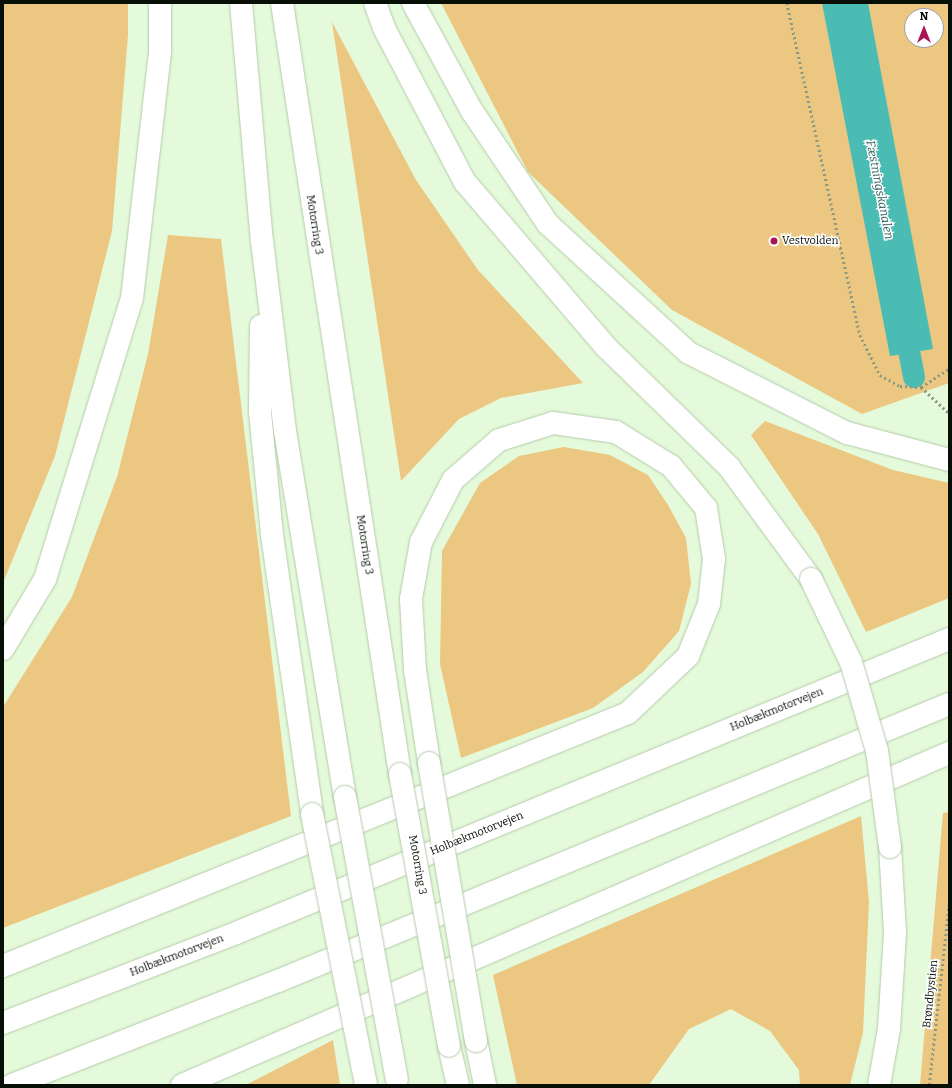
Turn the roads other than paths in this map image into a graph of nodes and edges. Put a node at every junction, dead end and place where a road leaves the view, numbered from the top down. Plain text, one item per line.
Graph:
1 (160, 3) edge
2 (241, 3) edge
3 (282, 3) edge
4 (375, 3) edge
5 (413, 3) edge
6 (262, 241) junction
7 (949, 460) edge
8 (949, 639) edge
9 (3, 649) edge
10 (949, 704) edge
11 (949, 753) edge
12 (3, 966) edge
13 (3, 1023) edge
14 (398, 1082) edge
15 (12, 1085) edge
16 (182, 1085) edge
17 (366, 1085) edge
18 (458, 1085) edge
19 (484, 1085) edge
20 (879, 1085) edge

1 - 9 highway
2 - 6 highway
3 - 18 highway, Motorring 3, bridge
4 - 20 highway, bridge
5 - 7 highway
6 - 14 highway, bridge
6 - 17 highway, bridge
8 - 13 highway, Holbækmotorvejen
10 - 15 highway
11 - 16 highway
12 - 19 highway, bridge

